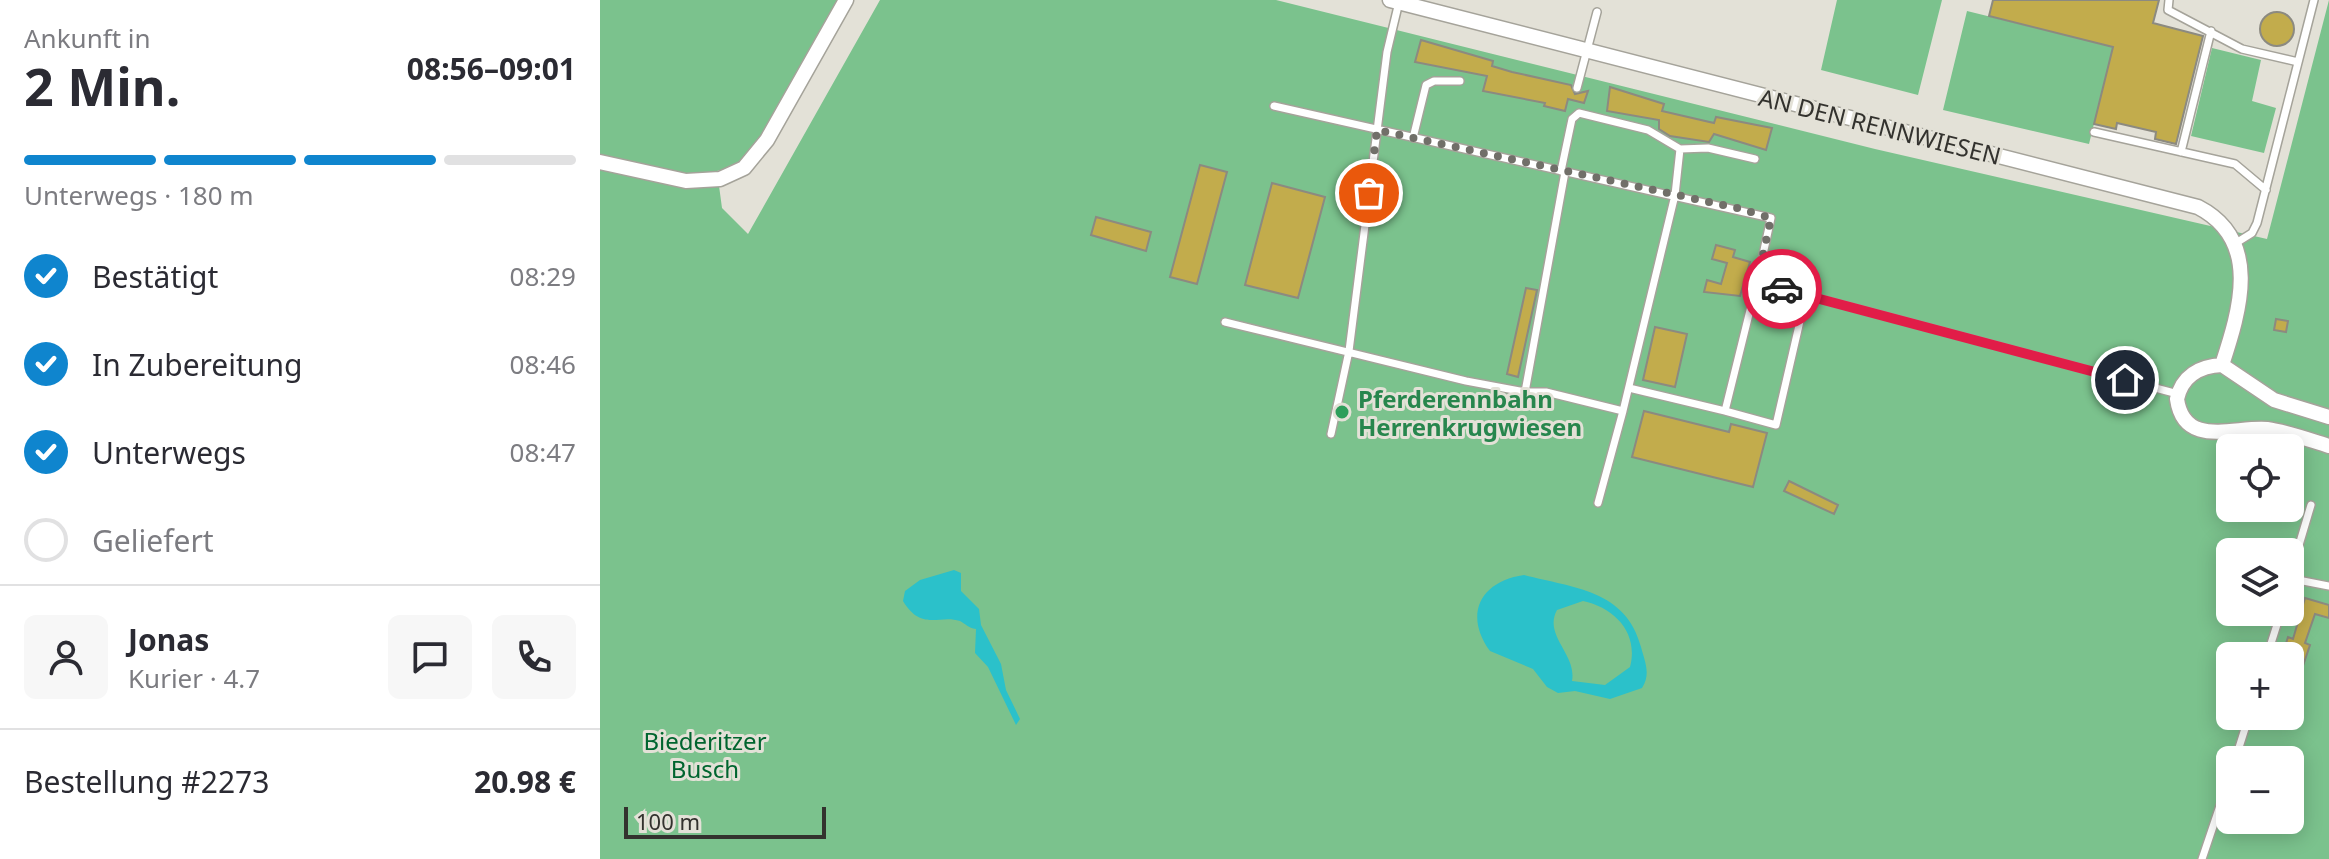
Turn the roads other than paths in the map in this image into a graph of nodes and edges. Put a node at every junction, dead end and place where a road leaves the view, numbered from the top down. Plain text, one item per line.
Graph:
1 (846, 0) edge
2 (2169, 0) edge
3 (2314, 0) edge
4 (1394, 1) edge
5 (1597, 12) dead end
6 (2211, 31) junction
7 (1586, 50) junction
8 (2298, 62) junction
9 (1460, 81) dead end
10 (1577, 88) dead end
11 (1274, 106) dead end
12 (1377, 130) junction
13 (2094, 132) dead end
14 (1413, 138) junction
15 (1680, 149) junction
16 (2181, 152) junction
17 (1755, 159) dead end
18 (600, 162) edge
19 (1563, 172) junction
20 (2266, 190) junction
21 (1675, 195) junction
22 (2236, 243) junction
23 (1757, 282) junction
24 (1806, 295) junction
25 (1225, 322) dead end
26 (1349, 351) junction
27 (2222, 365) junction
28 (1629, 388) junction
29 (1525, 392) junction
30 (2178, 394) junction
31 (1623, 411) junction
32 (1725, 411) junction
33 (2329, 417) edge
34 (1331, 434) dead end
35 (2329, 446) edge
36 (1598, 503) dead end
37 (2311, 505) dead end
38 (2301, 538) edge
39 (2304, 581) edge
40 (2329, 586) edge
41 (2216, 818) edge
42 (2202, 859) edge

1 - 18 street
2 - 6 lane
3 - 8 lane
4 - 7 street, AN DEN RENNWIESEN
4 - 12 lane
5 - 7 lane
6 - 8 lane
6 - 16 lane
7 - 10 lane
7 - 22 street, AN DEN RENNWIESEN
8 - 20 lane
9 - 14 lane
11 - 12 lane
12 - 14 lane
12 - 26 lane
13 - 16 lane
14 - 19 lane
15 - 17 lane
15 - 19 lane
15 - 21 lane
16 - 20 lane
19 - 21 lane
19 - 29 lane
20 - 22 lane
21 - 23 lane
21 - 28 lane
22 - 27 street
23 - 24 lane
23 - 32 lane
24 - 30 lane
24 - 32 lane
25 - 26 lane
26 - 29 lane
26 - 34 lane
27 - 30 street
27 - 33 street
28 - 31 lane
28 - 32 lane
29 - 31 lane
30 - 35 street
31 - 36 lane
37 - 38 lane
39 - 40 lane
41 - 42 lane

